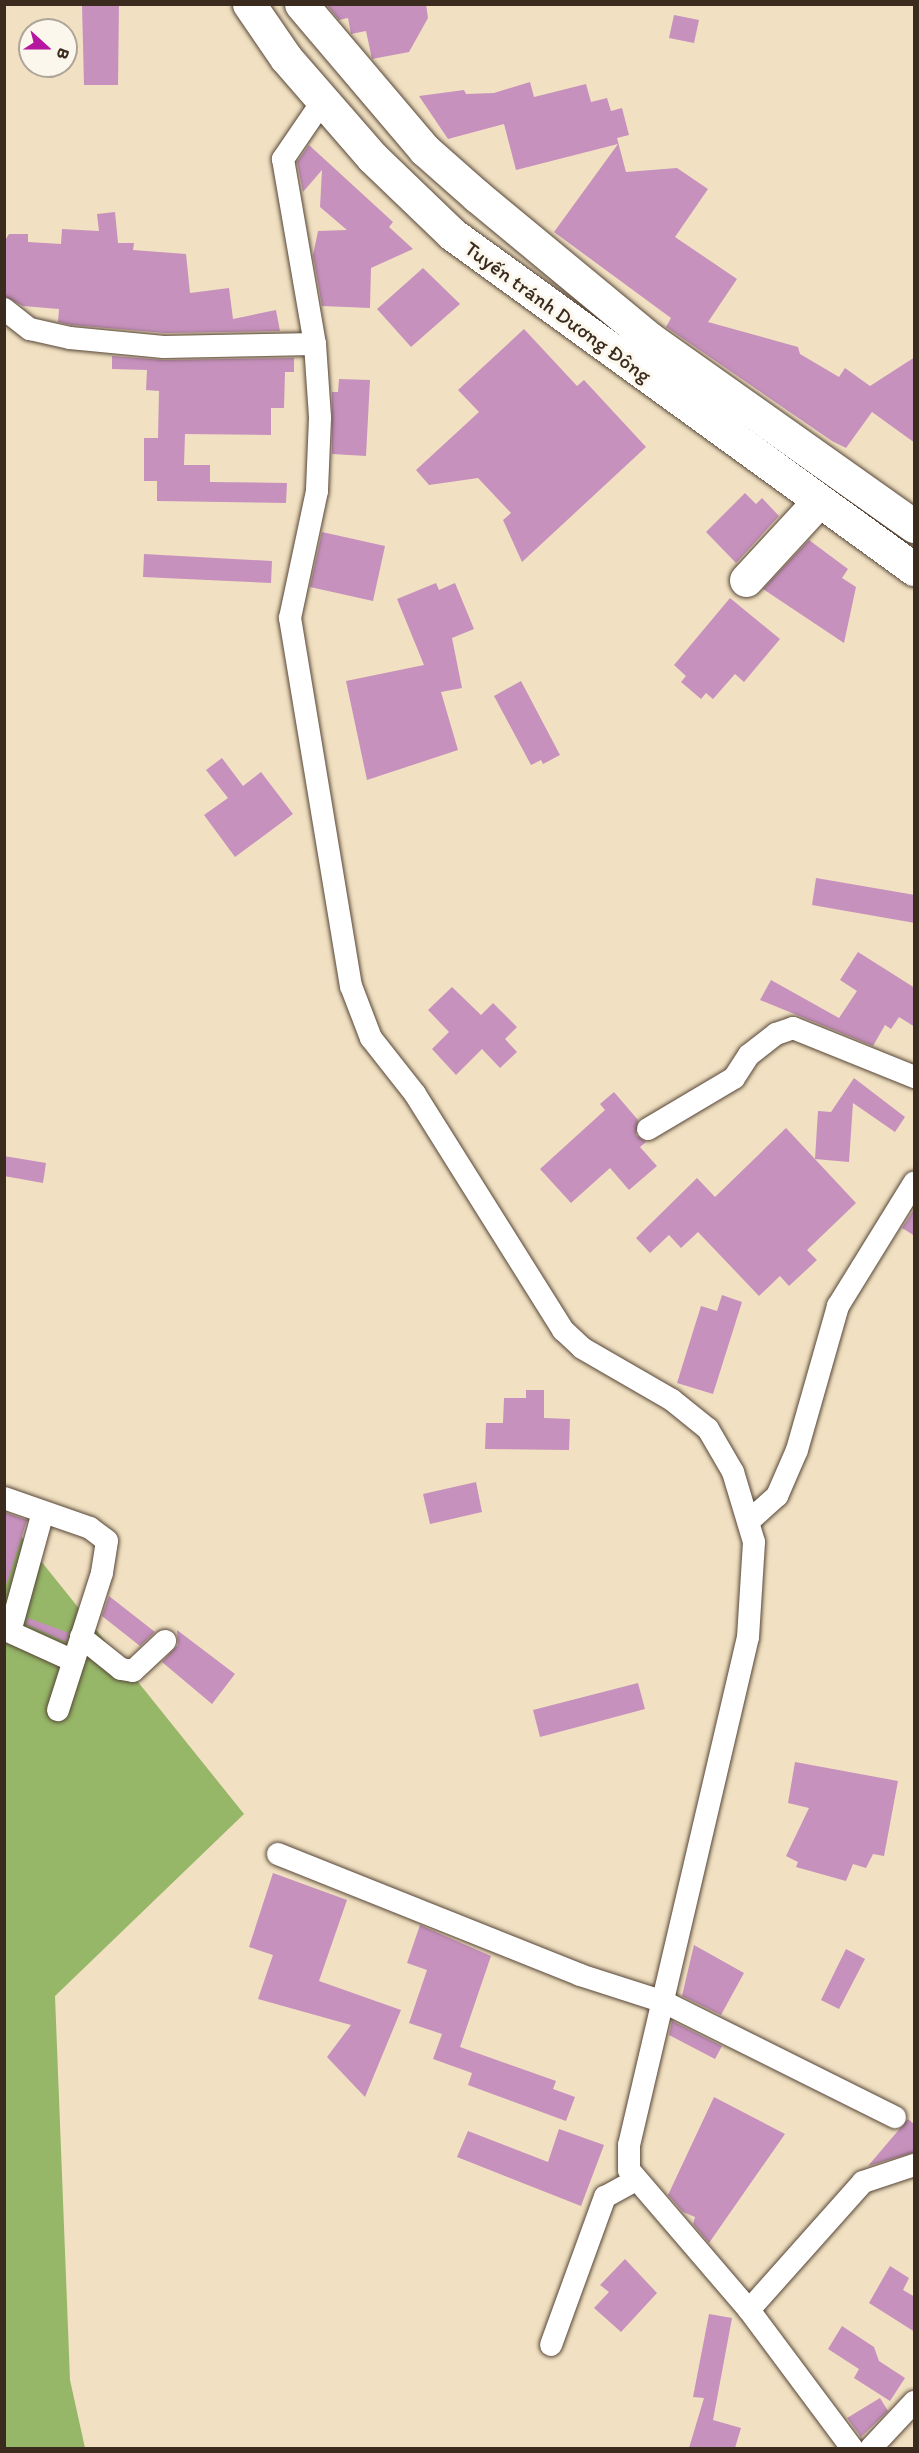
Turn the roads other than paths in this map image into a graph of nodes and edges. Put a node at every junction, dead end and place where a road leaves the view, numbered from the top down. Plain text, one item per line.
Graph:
1 (249, 4) edge
2 (301, 4) edge
3 (324, 99) junction
4 (4, 309) edge
5 (315, 344) junction
6 (819, 501) junction
7 (915, 526) edge
8 (915, 569) edge
9 (746, 580) dead end
10 (915, 1077) edge
11 (648, 1130) dead end
12 (915, 1183) edge
13 (4, 1498) edge
14 (43, 1512) junction
15 (749, 1521) junction
16 (81, 1638) junction
17 (165, 1641) dead end
18 (74, 1661) junction
19 (58, 1710) dead end
20 (278, 1854) dead end
21 (664, 2002) junction
22 (895, 2117) dead end
23 (915, 2165) edge
24 (636, 2180) junction
25 (749, 2310) junction
26 (551, 2345) dead end
27 (915, 2402) edge
28 (852, 2448) edge
29 (871, 2448) edge

1 - 3 main road, Tuyến tránh Dương Đông
2 - 7 main road, Tuyến tránh Dương Đông
3 - 5 street
3 - 6 main road, Tuyến tránh Dương Đông
4 - 5 street
5 - 15 street
6 - 8 main road, Tuyến tránh Dương Đông
6 - 9 main road
10 - 11 street
12 - 15 street
13 - 14 street
14 - 16 street
14 - 18 street
15 - 21 street
16 - 17 street
16 - 18 street
18 - 19 street
20 - 21 street
21 - 22 street
21 - 24 street
23 - 25 street
24 - 25 street
24 - 26 street
25 - 28 street
27 - 29 street

